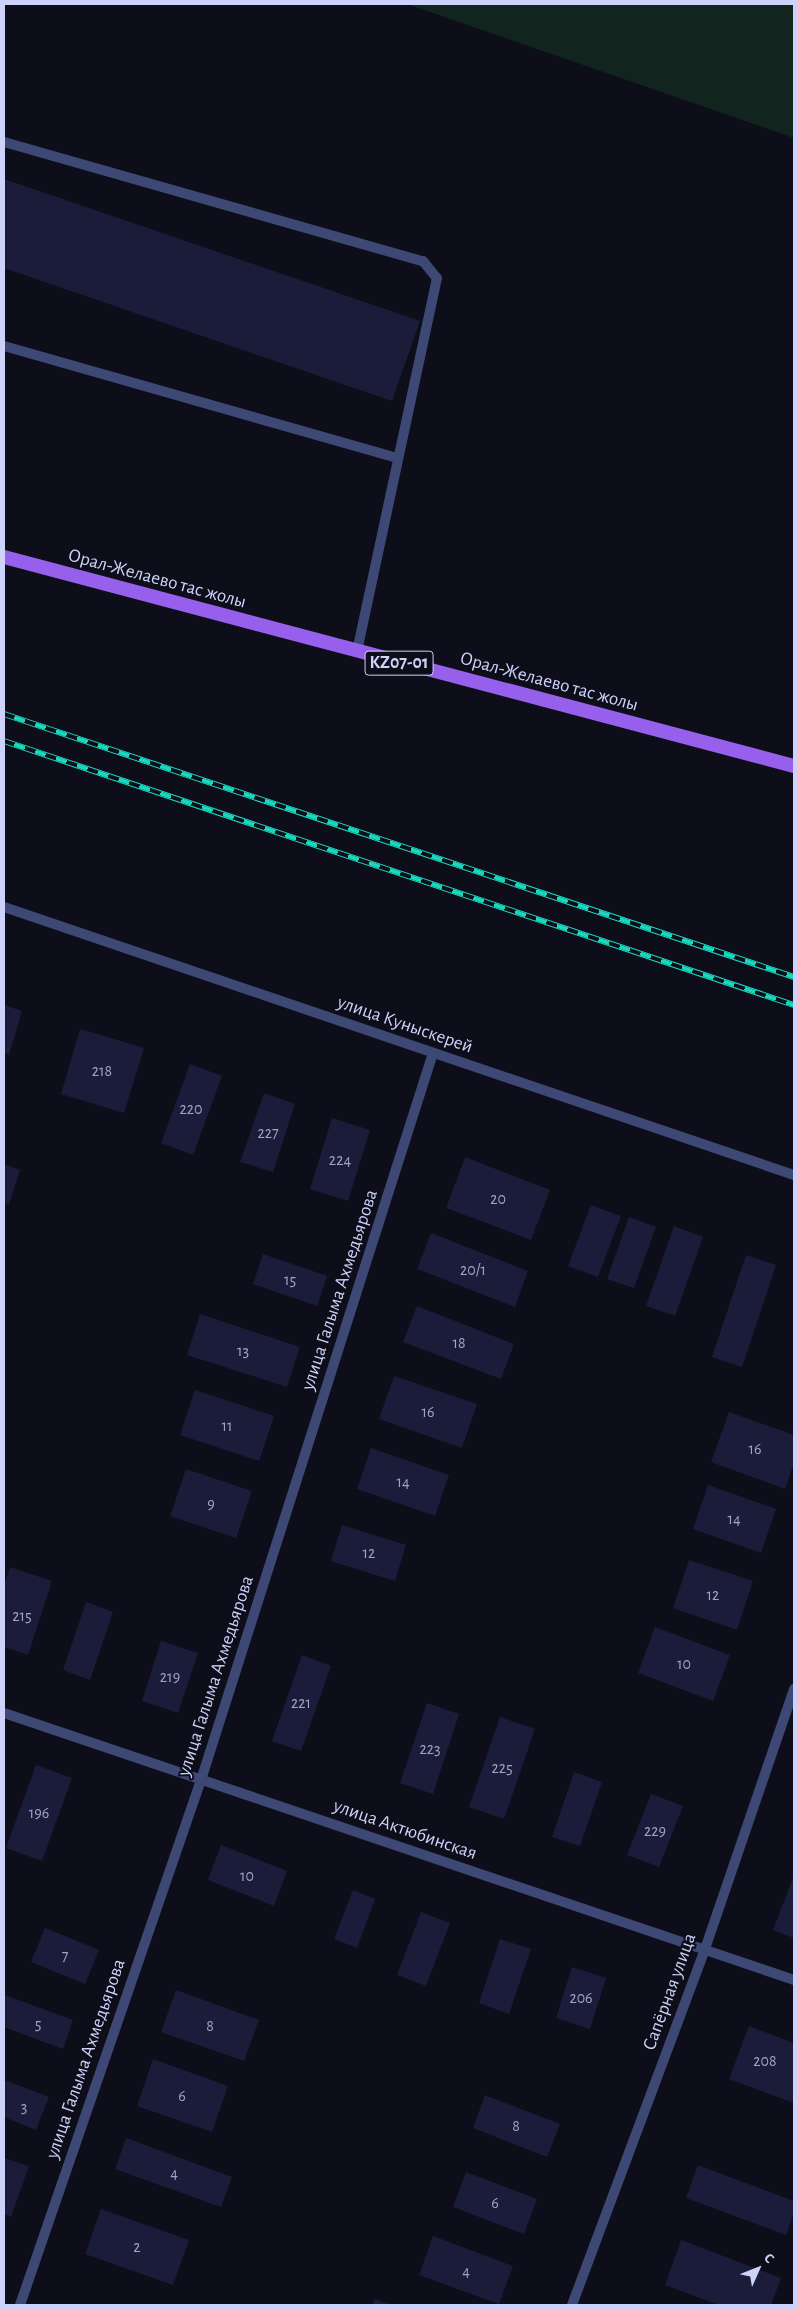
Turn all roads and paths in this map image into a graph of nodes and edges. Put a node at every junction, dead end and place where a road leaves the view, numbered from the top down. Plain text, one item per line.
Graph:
1 (4, 142) edge
2 (4, 346) edge
3 (396, 458) junction
4 (4, 557) edge
5 (357, 652) junction
6 (794, 766) edge
7 (4, 907) edge
8 (433, 1053) junction
9 (794, 1175) edge
10 (794, 1689) edge
11 (4, 1713) edge
12 (201, 1780) junction
13 (705, 1950) junction
14 (794, 1980) edge
15 (20, 2305) edge
16 (572, 2305) edge

1 - 3 street
2 - 3 street
3 - 5 street
4 - 5 main road, Орал-Желаево тас жолы / KZ07-01
5 - 6 main road, Орал-Желаево тас жолы / KZ07-01
7 - 8 street, улица Куныскерей
8 - 9 street, улица Куныскерей
8 - 12 street, улица Галыма Ахмедьярова
10 - 13 street, Сапёрная улица
11 - 12 street, улица Актюбинская
12 - 13 street, улица Актюбинская
12 - 15 street, улица Галыма Ахмедьярова
13 - 14 street, улица Актюбинская
13 - 16 street, Сапёрная улица

